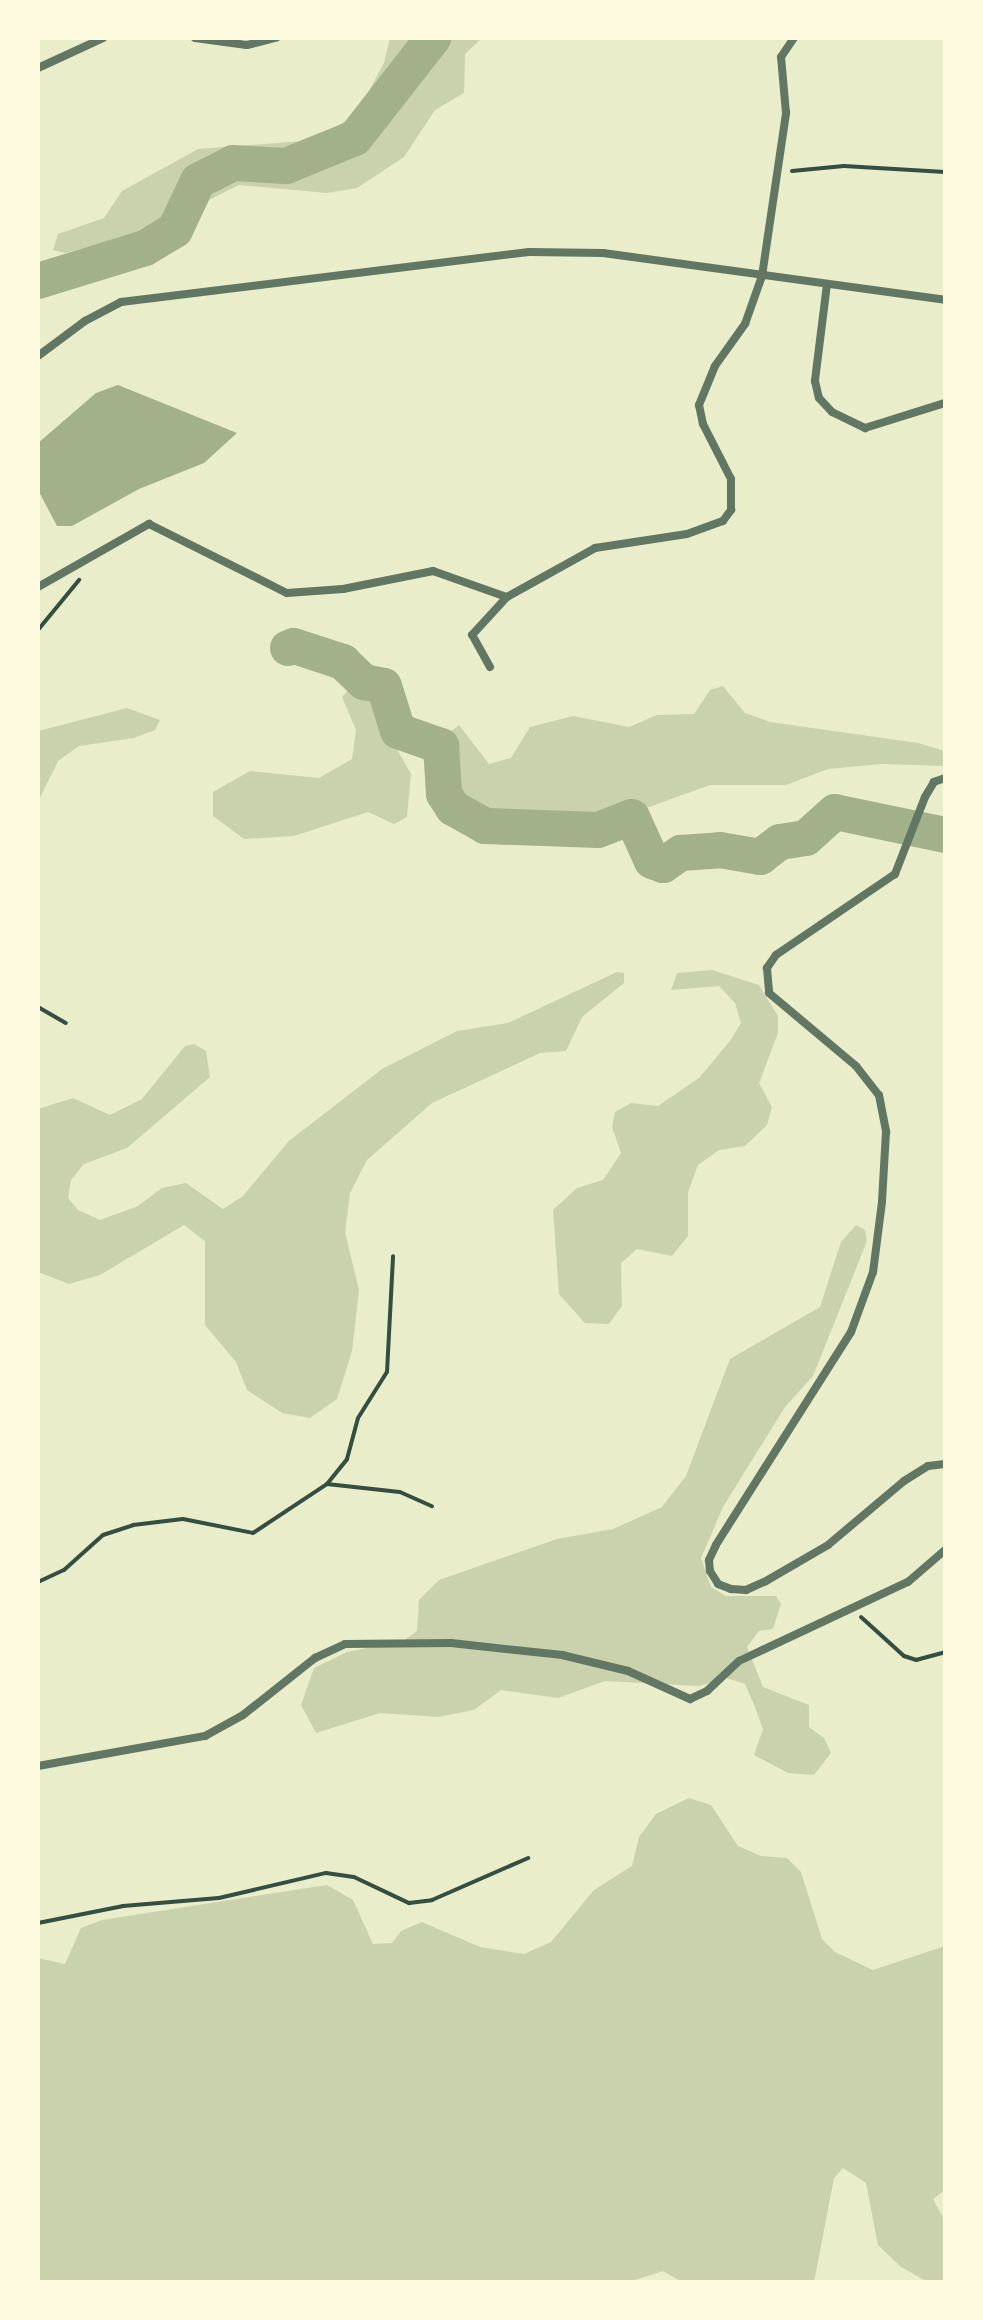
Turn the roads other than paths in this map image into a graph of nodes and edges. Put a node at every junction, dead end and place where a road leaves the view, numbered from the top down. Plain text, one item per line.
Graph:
1 (103, 38) edge
2 (195, 38) edge
3 (276, 38) edge
4 (794, 38) edge
5 (38, 68) edge
6 (762, 276) junction
7 (827, 284) junction
8 (945, 300) edge
9 (38, 356) edge
10 (945, 403) edge
11 (38, 587) edge
12 (507, 597) junction
13 (490, 667) dead end
14 (945, 778) edge
15 (945, 1464) edge
16 (945, 1550) edge
17 (38, 1766) edge

1 - 5 street
2 - 3 street
4 - 6 street
6 - 7 street
6 - 9 street
6 - 12 street
7 - 8 street
7 - 10 street
11 - 12 street
12 - 13 street
14 - 15 street
16 - 17 street

